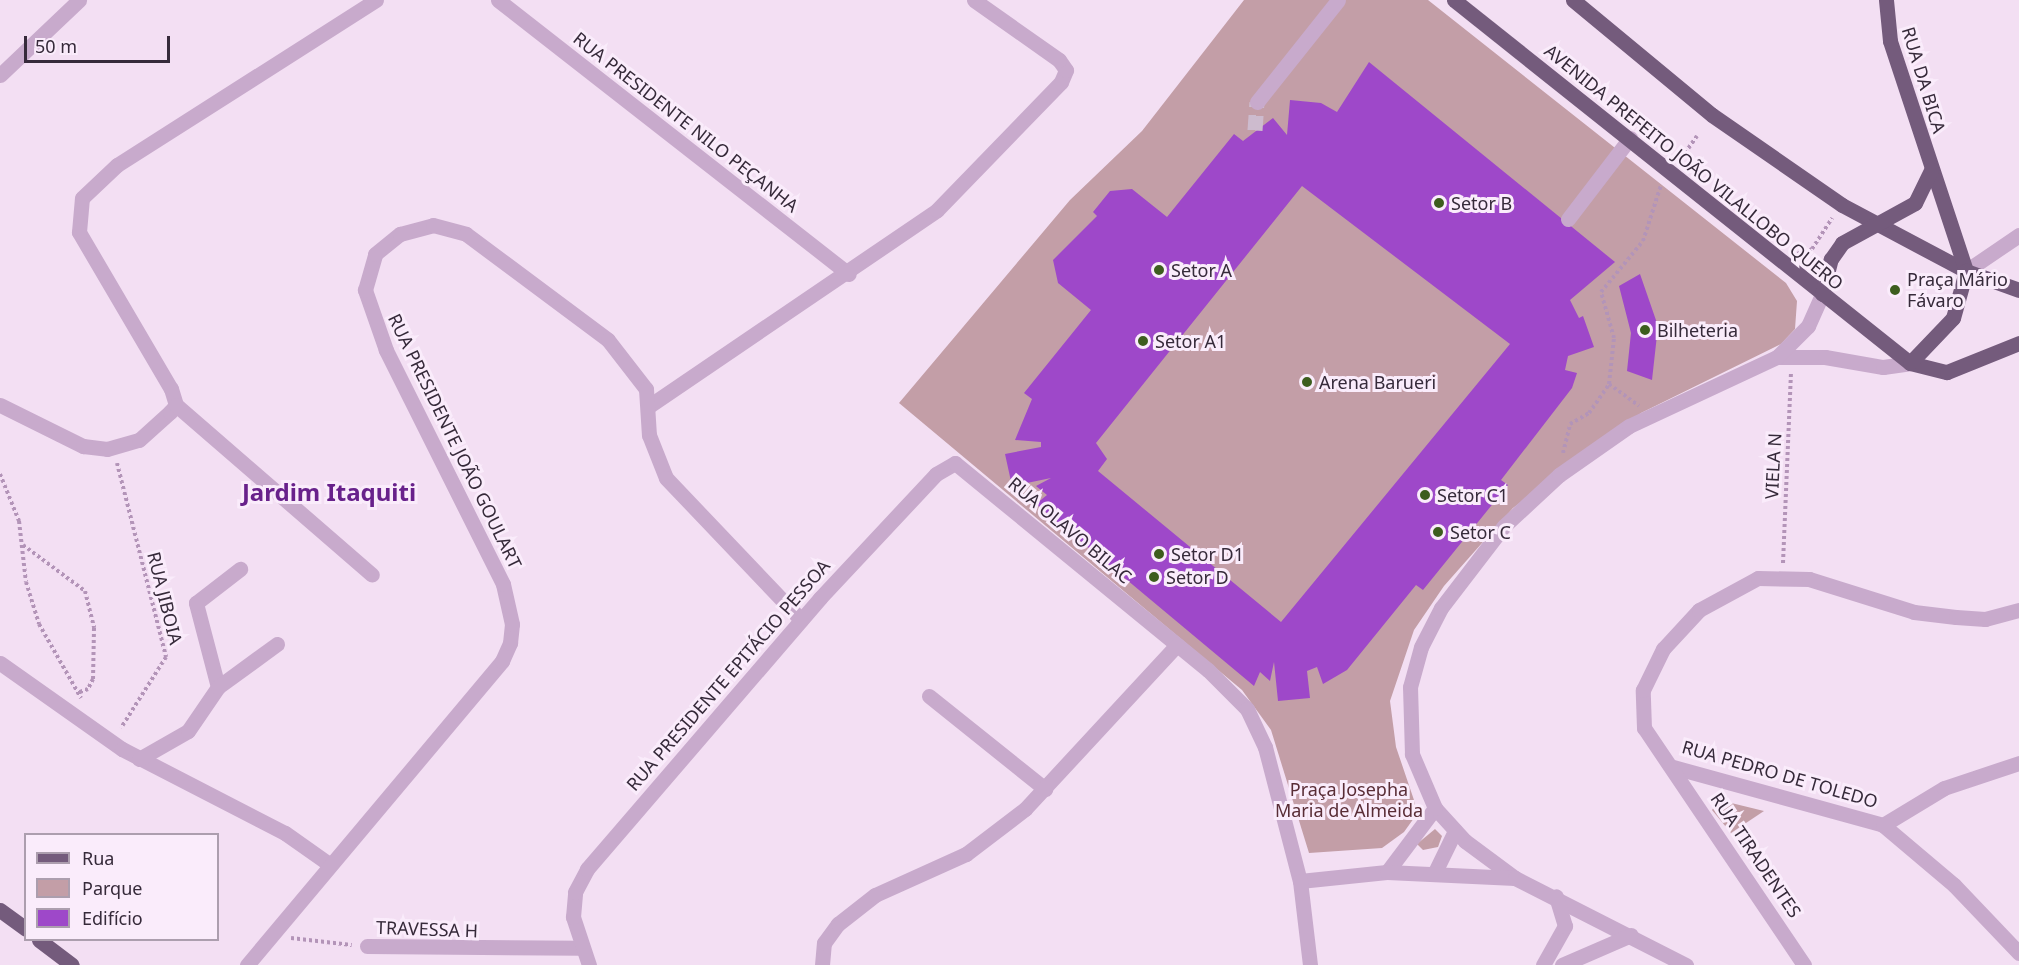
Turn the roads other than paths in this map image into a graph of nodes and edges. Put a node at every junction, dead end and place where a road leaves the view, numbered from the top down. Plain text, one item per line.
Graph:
1 (79, 0) edge
2 (376, 0) edge
3 (498, 0) edge
4 (974, 0) edge
5 (1338, 0) edge
6 (1454, 0) edge
7 (1573, 0) edge
8 (1886, 0) edge
9 (0, 75) edge
10 (1257, 102) tunnel mouth
11 (1630, 138) junction
12 (1931, 170) junction
13 (1568, 219) dead end
14 (1872, 222) junction
15 (2019, 235) edge
16 (1966, 271) junction
17 (849, 274) junction
18 (2019, 290) edge
19 (1822, 294) junction
20 (2019, 343) edge
21 (1784, 357) junction
22 (1910, 363) junction
23 (0, 405) edge
24 (176, 405) junction
25 (649, 406) junction
26 (965, 467) joint
27 (240, 568) dead end
28 (372, 575) dead end
29 (2019, 610) edge
30 (801, 620) junction
31 (277, 644) dead end
32 (1177, 645) junction
33 (0, 663) edge
34 (218, 687) junction
35 (929, 696) dead end
36 (140, 759) junction
37 (2019, 763) edge
38 (1673, 767) junction
39 (1045, 789) junction
40 (1435, 808) junction
41 (1882, 825) junction
42 (1455, 831) junction
43 (329, 864) junction
44 (1387, 872) junction
45 (1435, 872) junction
46 (1515, 878) junction
47 (1300, 881) junction
48 (1556, 896) junction
49 (0, 910) edge
50 (24, 928) edge
51 (1631, 935) junction
52 (42, 941) edge
53 (368, 946) road end
54 (581, 948) junction
55 (2019, 953) edge
56 (72, 965) edge
57 (248, 965) edge
58 (589, 965) edge
59 (822, 965) edge
60 (1310, 965) edge
61 (1543, 965) edge
62 (1562, 965) edge
63 (1686, 965) edge
64 (1804, 965) edge

1 - 9 street
2 - 24 street
3 - 17 street, RUA PRESIDENTE NILO PEÇANHA
4 - 17 street
5 - 10 street
6 - 11 main road, AVENIDA PREFEITO JOÃO VILALLOBO QUERO
7 - 14 main road
8 - 12 main road, RUA DA BICA
11 - 13 street
11 - 19 main road, AVENIDA PREFEITO JOÃO VILALLOBO QUERO
12 - 14 main road
12 - 16 main road, RUA DA BICA
14 - 16 main road
14 - 19 main road
15 - 16 street
16 - 18 main road
16 - 22 main road
17 - 25 street
19 - 21 street
19 - 22 main road, AVENIDA PREFEITO JOÃO VILALLOBO QUERO
20 - 22 main road
21 - 22 street
21 - 40 street
23 - 24 street
24 - 28 street
25 - 30 street, RUA PRESIDENTE JOÃO GOULART
25 - 43 street, RUA PRESIDENTE JOÃO GOULART
26 - 30 street, RUA PRESIDENTE EPITÁCIO PESSOA
26 - 32 street, RUA OLAVO BILAC
27 - 34 street
29 - 38 street, RUA PEDRO DE TOLEDO
30 - 54 street, RUA PRESIDENTE EPITÁCIO PESSOA
31 - 34 street
32 - 39 street
32 - 47 street, RUA OLAVO BILAC
33 - 36 street
34 - 36 street
35 - 39 street
36 - 43 street
37 - 41 street
38 - 41 street, RUA PEDRO DE TOLEDO
38 - 64 street, RUA TIRADENTES
39 - 59 street
40 - 42 street
40 - 44 street
41 - 55 street, RUA PEDRO DE TOLEDO
42 - 45 street
42 - 46 street
43 - 57 street, RUA PRESIDENTE JOÃO GOULART
44 - 45 street
44 - 47 street
45 - 46 street
46 - 48 street
47 - 60 street, RUA OLAVO BILAC
48 - 51 street
48 - 61 street
49 - 50 main road
51 - 62 street
51 - 63 street
52 - 56 main road
53 - 54 street, TRAVESSA H
54 - 58 street, RUA PRESIDENTE EPITÁCIO PESSOA

